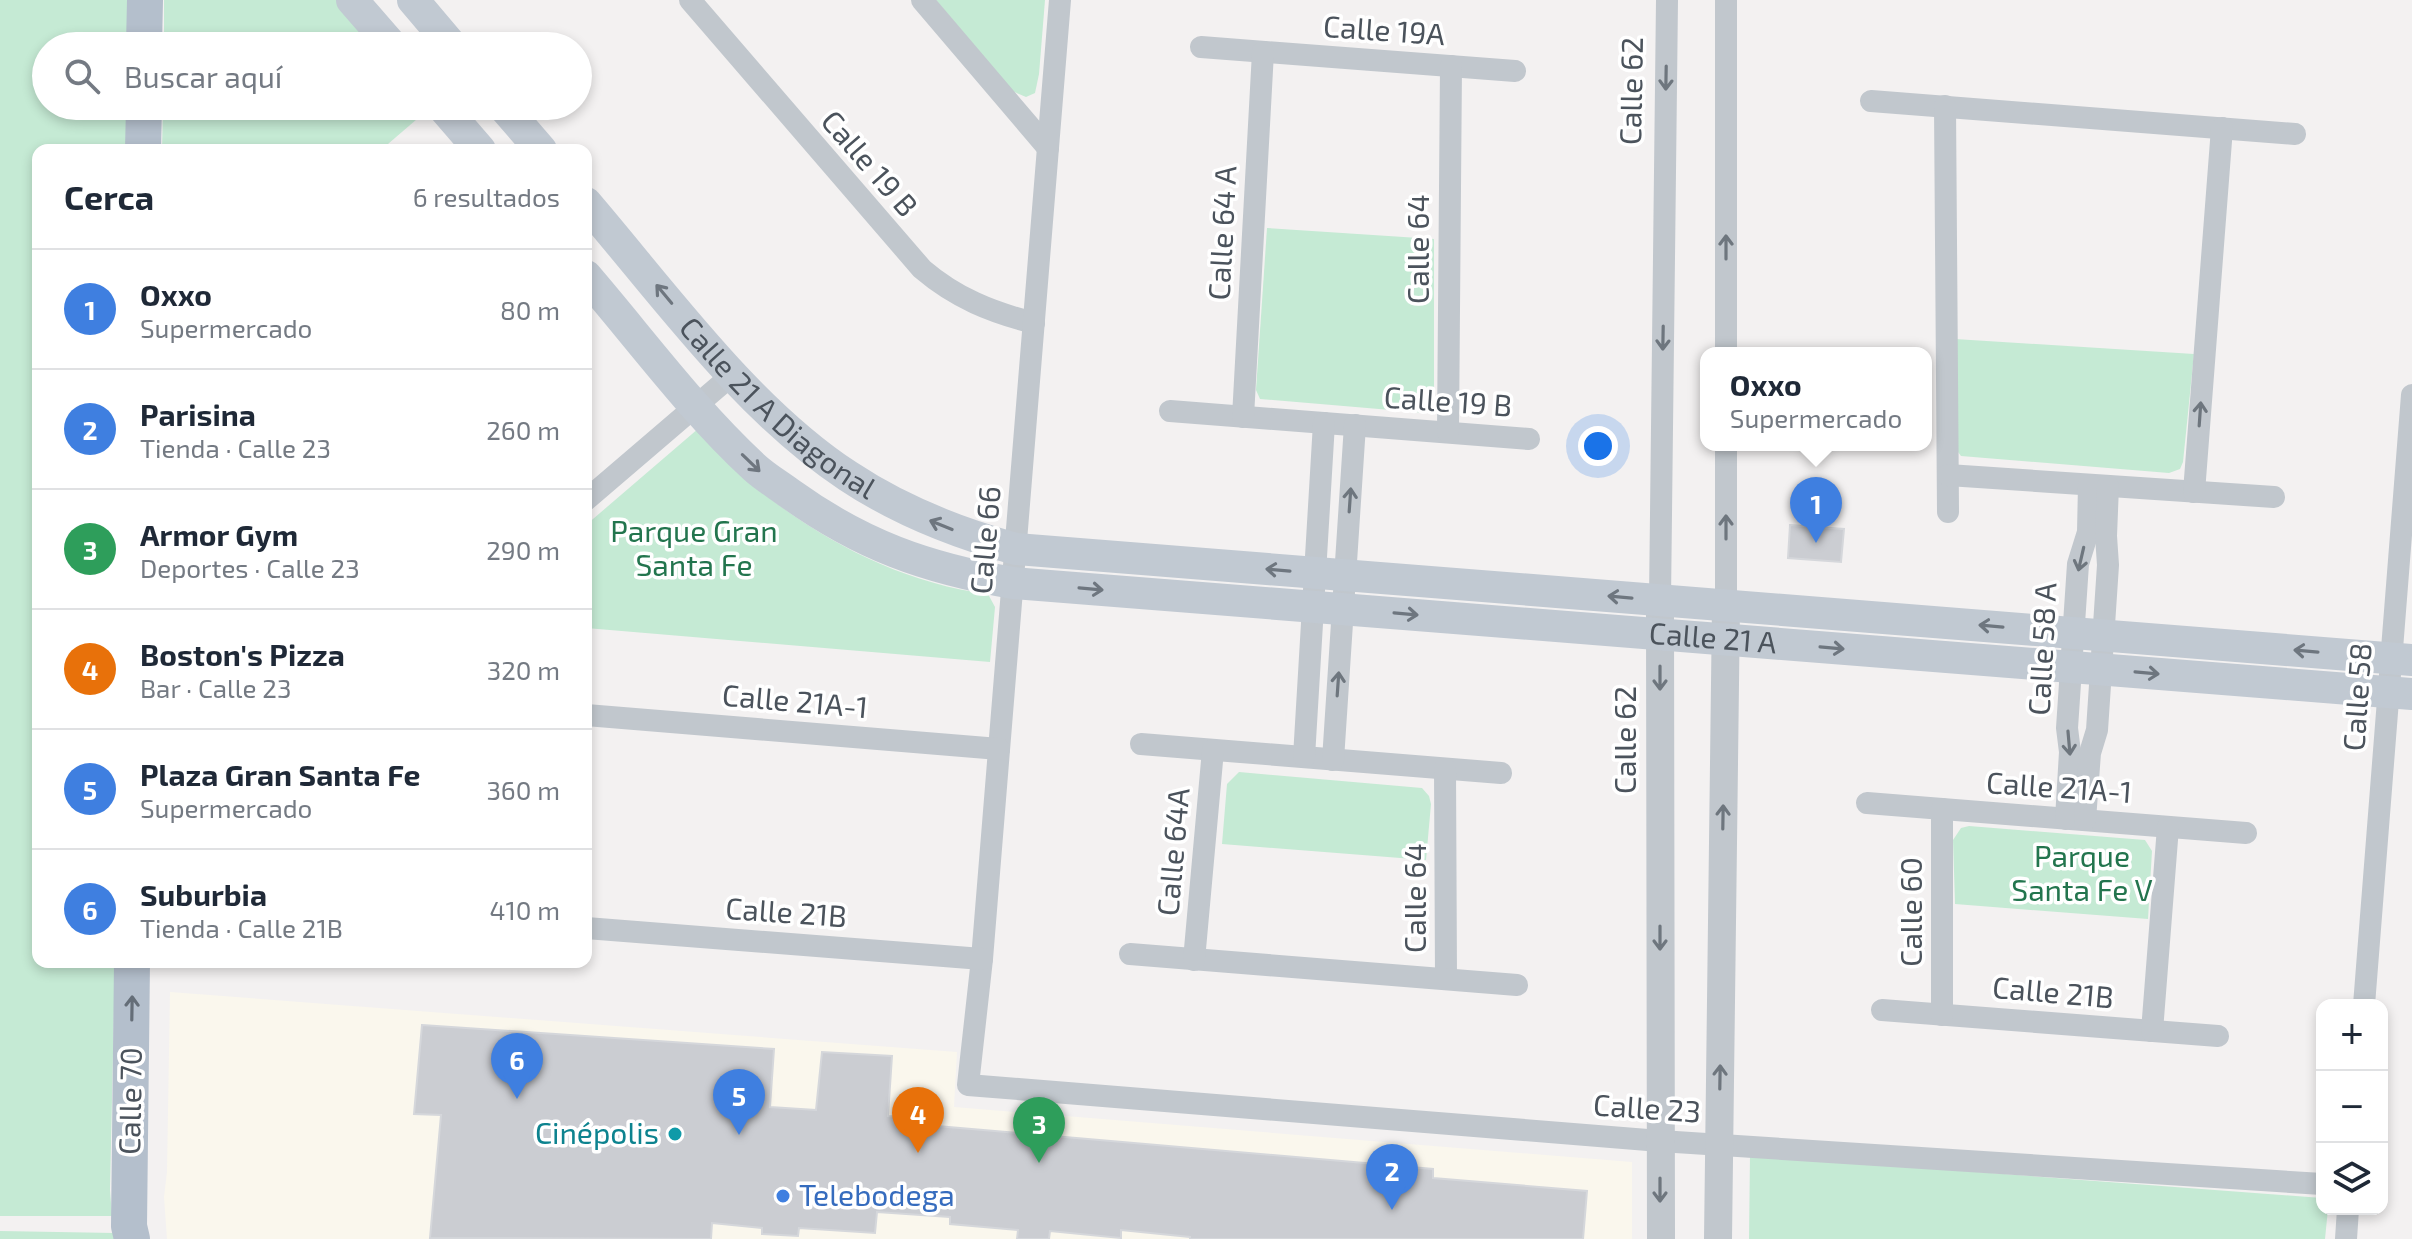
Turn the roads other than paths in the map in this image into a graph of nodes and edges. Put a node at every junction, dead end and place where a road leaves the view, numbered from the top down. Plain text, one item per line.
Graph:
1 (145, 0) edge
2 (413, 0) edge
3 (690, 0) edge
4 (922, 0) edge
5 (1060, 0) edge
6 (1667, 0) edge
7 (1726, 0) edge
8 (357, 2) edge
9 (144, 32) edge
10 (381, 32) edge
11 (440, 32) edge
12 (1201, 47) dead end
13 (1263, 52) junction
14 (1451, 66) junction
15 (1515, 71) dead end
16 (1871, 101) dead end
17 (1945, 106) junction
18 (144, 120) edge
19 (454, 120) edge
20 (515, 120) edge
21 (2222, 128) junction
22 (2295, 134) dead end
23 (143, 144) edge
24 (475, 144) edge
25 (536, 144) edge
26 (1048, 148) junction
27 (592, 210) edge
28 (592, 283) edge
29 (1034, 323) junction
30 (1726, 347) edge
31 (732, 375) junction
32 (2412, 395) edge
33 (697, 407) junction
34 (1170, 411) dead end
35 (1243, 417) junction
36 (1324, 423) junction
37 (1355, 425) junction
38 (1448, 432) junction
39 (1529, 439) dead end
40 (1726, 451) edge
41 (1948, 475) junction
42 (2099, 485) junction
43 (2194, 492) junction
44 (592, 495) edge
45 (2274, 497) dead end
46 (1948, 512) dead end
47 (1016, 549) junction
48 (1330, 574) junction
49 (1013, 583) junction
50 (1660, 600) junction
51 (1726, 605) junction
52 (1328, 608) junction
53 (1660, 634) junction
54 (2088, 634) junction
55 (1725, 640) junction
56 (2402, 659) edge
57 (2086, 668) junction
58 (2400, 693) edge
59 (592, 715) edge
60 (1141, 744) dead end
61 (999, 749) junction
62 (1213, 750) junction
63 (1304, 757) junction
64 (1333, 760) junction
65 (1445, 769) junction
66 (1501, 773) dead end
67 (1867, 803) dead end
68 (1942, 809) junction
69 (2075, 820) junction
70 (2168, 827) junction
71 (2246, 833) dead end
72 (592, 928) edge
73 (1130, 954) dead end
74 (982, 959) junction
75 (1194, 960) junction
76 (132, 968) edge
77 (1446, 979) junction
78 (1517, 985) dead end
79 (2365, 999) edge
80 (1882, 1010) dead end
81 (1942, 1015) junction
82 (2152, 1031) junction
83 (2218, 1036) dead end
84 (968, 1085) joint
85 (1660, 1141) junction
86 (1719, 1144) junction
87 (2316, 1184) edge
88 (2348, 1215) edge
89 (132, 1239) edge
90 (1661, 1239) edge
91 (1718, 1239) edge
92 (2346, 1239) edge

1 - 9 main road
2 - 11 main road
3 - 29 street, Calle 19 B
4 - 26 street
5 - 26 street, Calle 66
6 -> 50 street, Calle 62
30 -> 7 street
8 - 10 main road
12 - 13 street, Calle 19A
13 - 14 street, Calle 19A
13 - 35 street, Calle 64 A
14 - 15 street, Calle 19A
14 - 38 street, Calle 64
16 - 17 street
17 - 21 street
17 - 41 street
18 - 23 main road
19 - 24 main road
20 - 25 main road
21 - 22 street
43 -> 21 street
26 - 29 street, Calle 66
31 -> 27 main road, Calle 21 A Diagonal
28 - 33 main road, Calle 21 A Diagonal
29 - 47 street, Calle 66
31 - 33 street
47 -> 31 main road, Calle 21 A Diagonal
32 - 56 street, Calle 58
33 - 44 street
33 -> 49 main road, Calle 21 A Diagonal
34 - 35 street, Calle 19 B
35 - 36 street, Calle 19 B
36 - 37 street, Calle 19 B
36 - 48 street
37 - 38 street, Calle 19 B
48 -> 37 street
38 - 39 street, Calle 19 B
51 -> 40 street
41 - 42 street
41 - 46 street
42 - 43 street
42 - 54 street, Calle 58 A
42 -> 54 street, Calle 58 A
43 - 45 street
48 -> 47 main road, Calle 21 A
47 - 49 street, Calle 66
50 -> 48 main road, Calle 21 A
48 - 52 street
49 -> 52 main road, Calle 21 A
49 - 61 street, Calle 66
50 - 51 main road, Calle 21 A
50 - 53 street, Calle 62
54 -> 51 main road, Calle 21 A
51 - 55 street
52 -> 53 main road, Calle 21 A
52 - 63 street
64 -> 52 street
53 - 55 main road, Calle 21 A
53 -> 85 street, Calle 62
56 -> 54 main road, Calle 21 A
54 - 57 street, Calle 58 A
55 -> 57 main road, Calle 21 A
86 -> 55 street
56 - 58 street, Calle 58
57 -> 58 main road, Calle 21 A
57 - 69 street, Calle 58 A
58 - 79 street, Calle 58
59 - 61 street, Calle 21A-1
60 - 62 street
61 - 74 street, Calle 66
62 - 63 street
62 - 75 street, Calle 64A
63 - 64 street
64 - 65 street
65 - 66 street
65 - 77 street, Calle 64
67 - 68 street, Calle 21A-1
68 - 69 street, Calle 21A-1
68 - 81 street, Calle 60
69 - 70 street, Calle 21A-1
70 - 71 street, Calle 21A-1
70 - 82 street
72 - 74 street, Calle 21B
73 - 75 street
74 - 84 street, Calle 66
75 - 77 street
89 -> 76 main road, Calle 70
77 - 78 street
80 - 81 street, Calle 21B
81 - 82 street, Calle 21B
82 - 83 street, Calle 21B
84 - 85 street, Calle 23
85 - 86 street, Calle 23
85 -> 90 street, Calle 62
86 - 87 street, Calle 23
86 - 91 street
88 - 92 street

